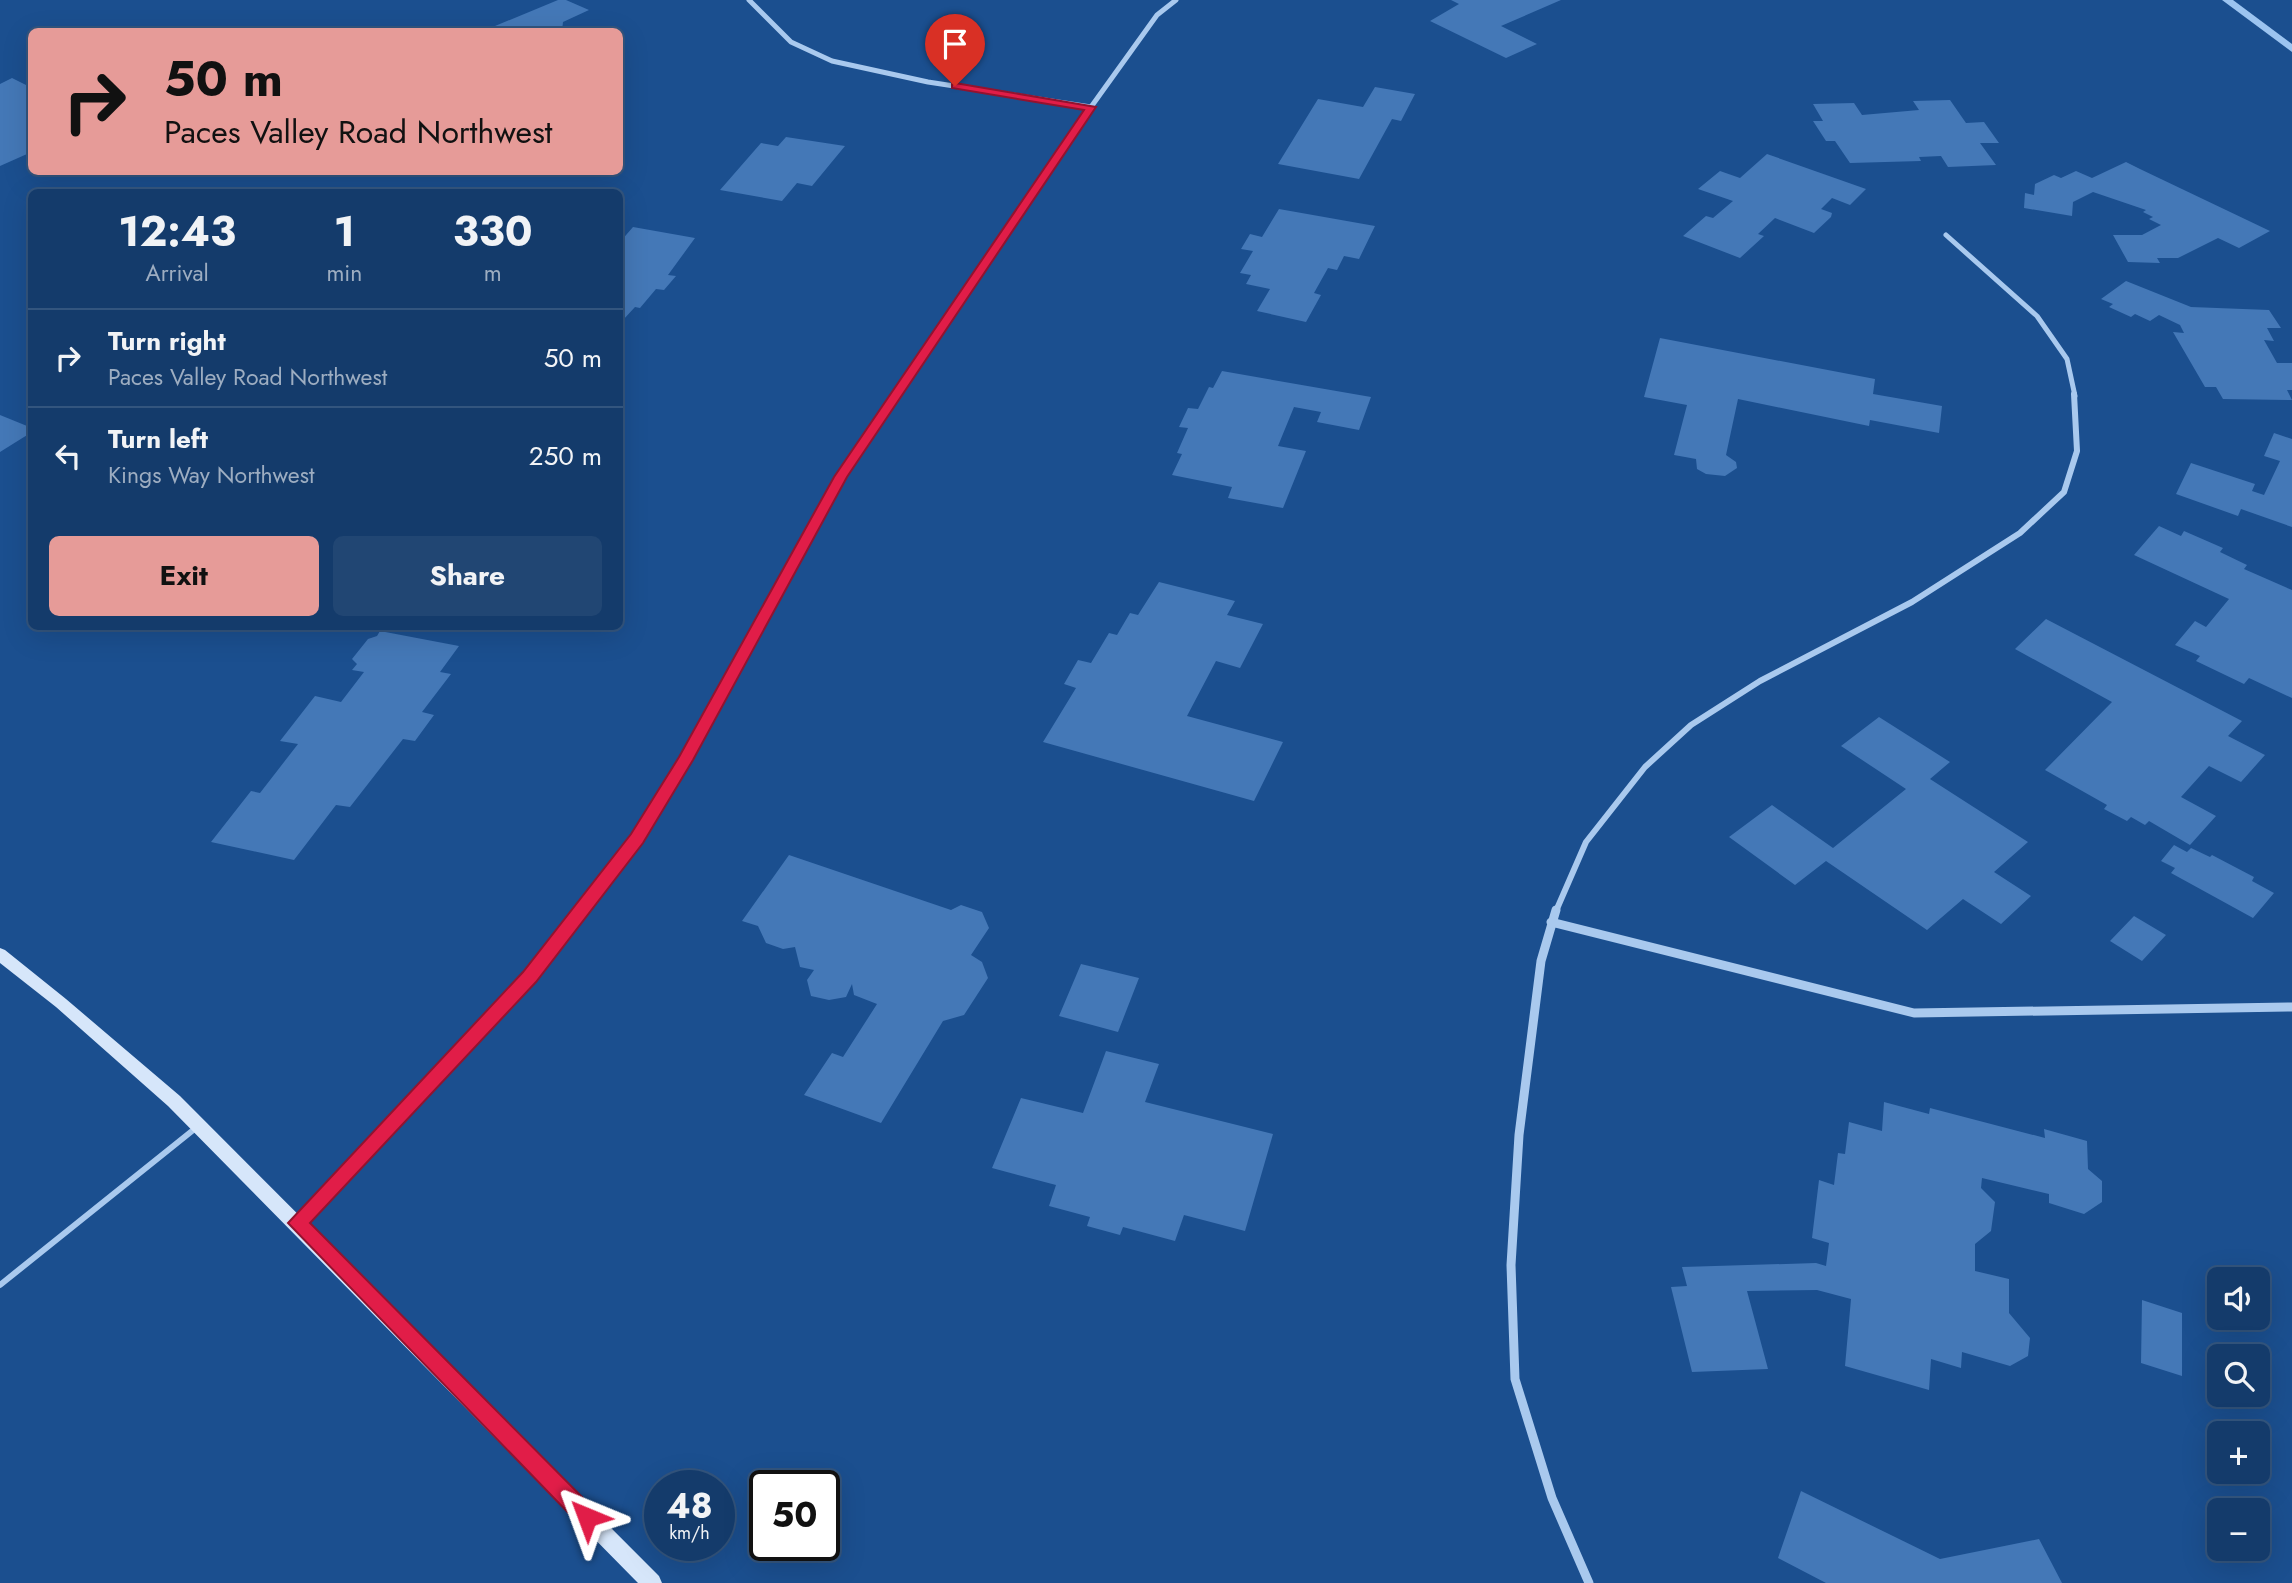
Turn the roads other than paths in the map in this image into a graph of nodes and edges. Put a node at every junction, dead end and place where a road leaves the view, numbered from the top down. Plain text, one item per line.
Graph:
1 (749, 0) edge
2 (1176, 0) edge
3 (1091, 107) junction
4 (1946, 235) dead end
5 (1551, 922) junction
6 (0, 954) edge
7 (2292, 1007) edge
8 (200, 1126) junction
9 (298, 1223) junction
10 (0, 1285) edge
11 (652, 1583) edge
12 (1589, 1583) edge

1 - 3 street
2 - 3 street
3 - 9 street
4 - 5 street
5 - 7 street
5 - 12 street
6 - 8 main road
8 - 9 main road
8 - 10 lane
9 - 11 main road

